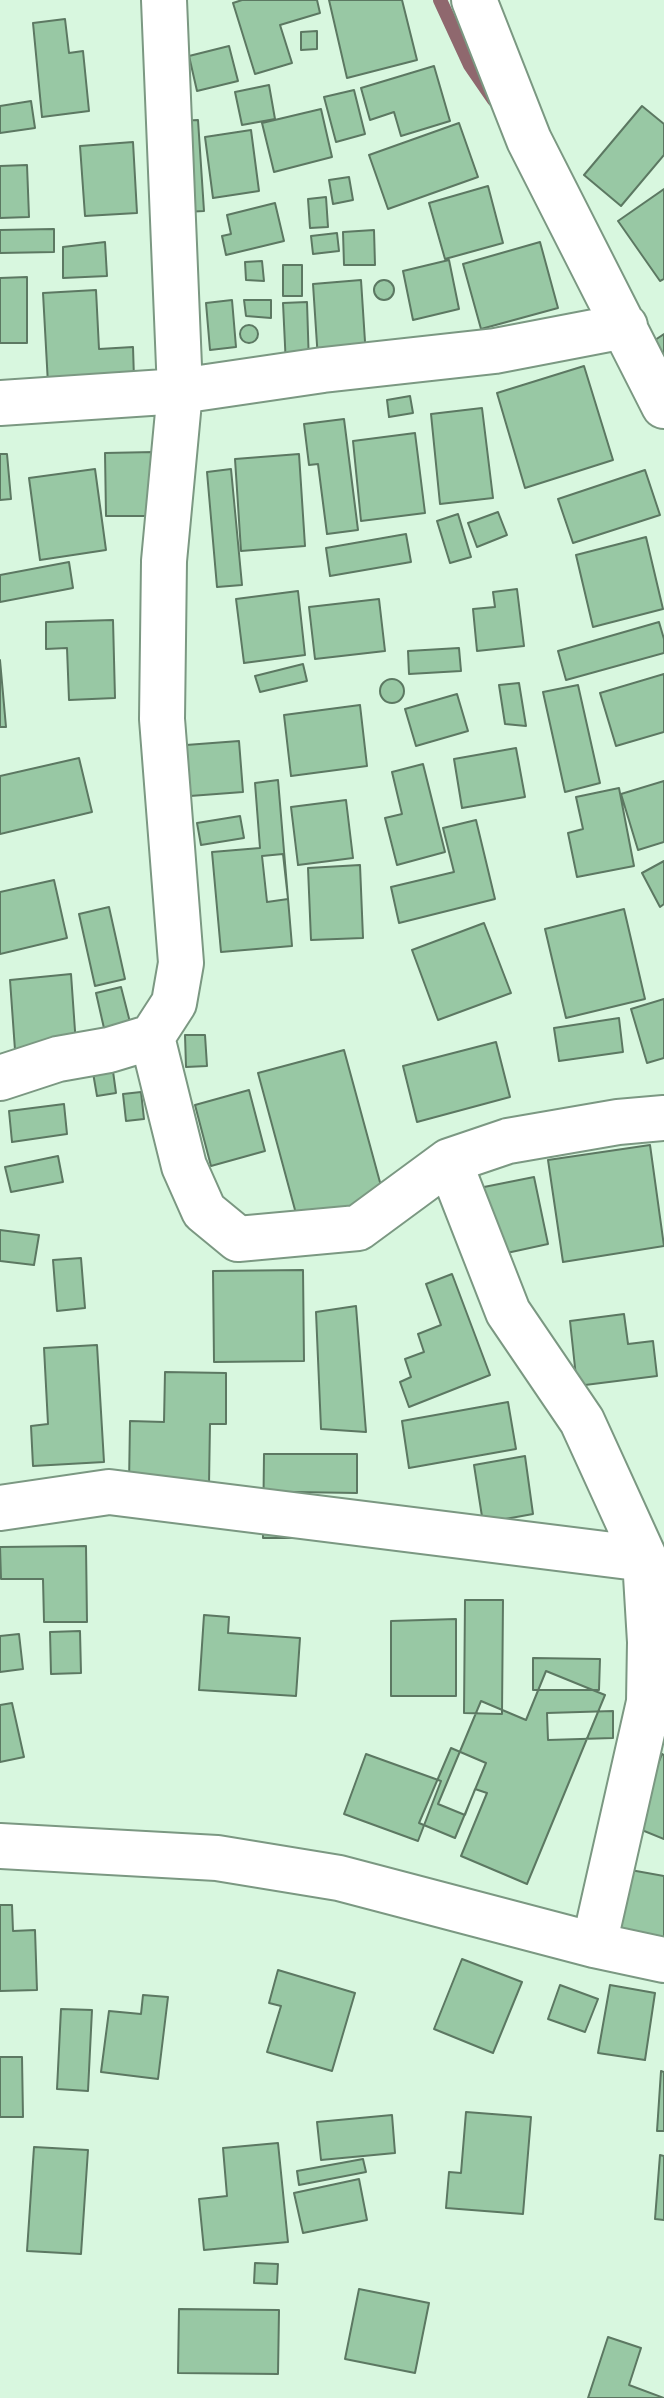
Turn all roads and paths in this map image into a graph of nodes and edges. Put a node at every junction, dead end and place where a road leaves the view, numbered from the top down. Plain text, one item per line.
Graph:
1 (164, 0) edge
2 (474, 0) edge
3 (625, 326) junction
4 (180, 391) junction
5 (0, 403) edge
6 (664, 406) edge
7 (152, 1037) junction
8 (0, 1078) edge
9 (664, 1118) edge
10 (449, 1161) junction
11 (0, 1508) edge
12 (645, 1559) junction
13 (0, 1846) edge
14 (594, 1945) junction
15 (664, 1960) edge

1 - 4 street
2 - 3 street
3 - 4 street
3 - 6 street
4 - 5 street
4 - 7 street
7 - 8 street
7 - 10 street
9 - 10 street
10 - 12 street
11 - 12 street
12 - 14 street
13 - 14 street
14 - 15 street

